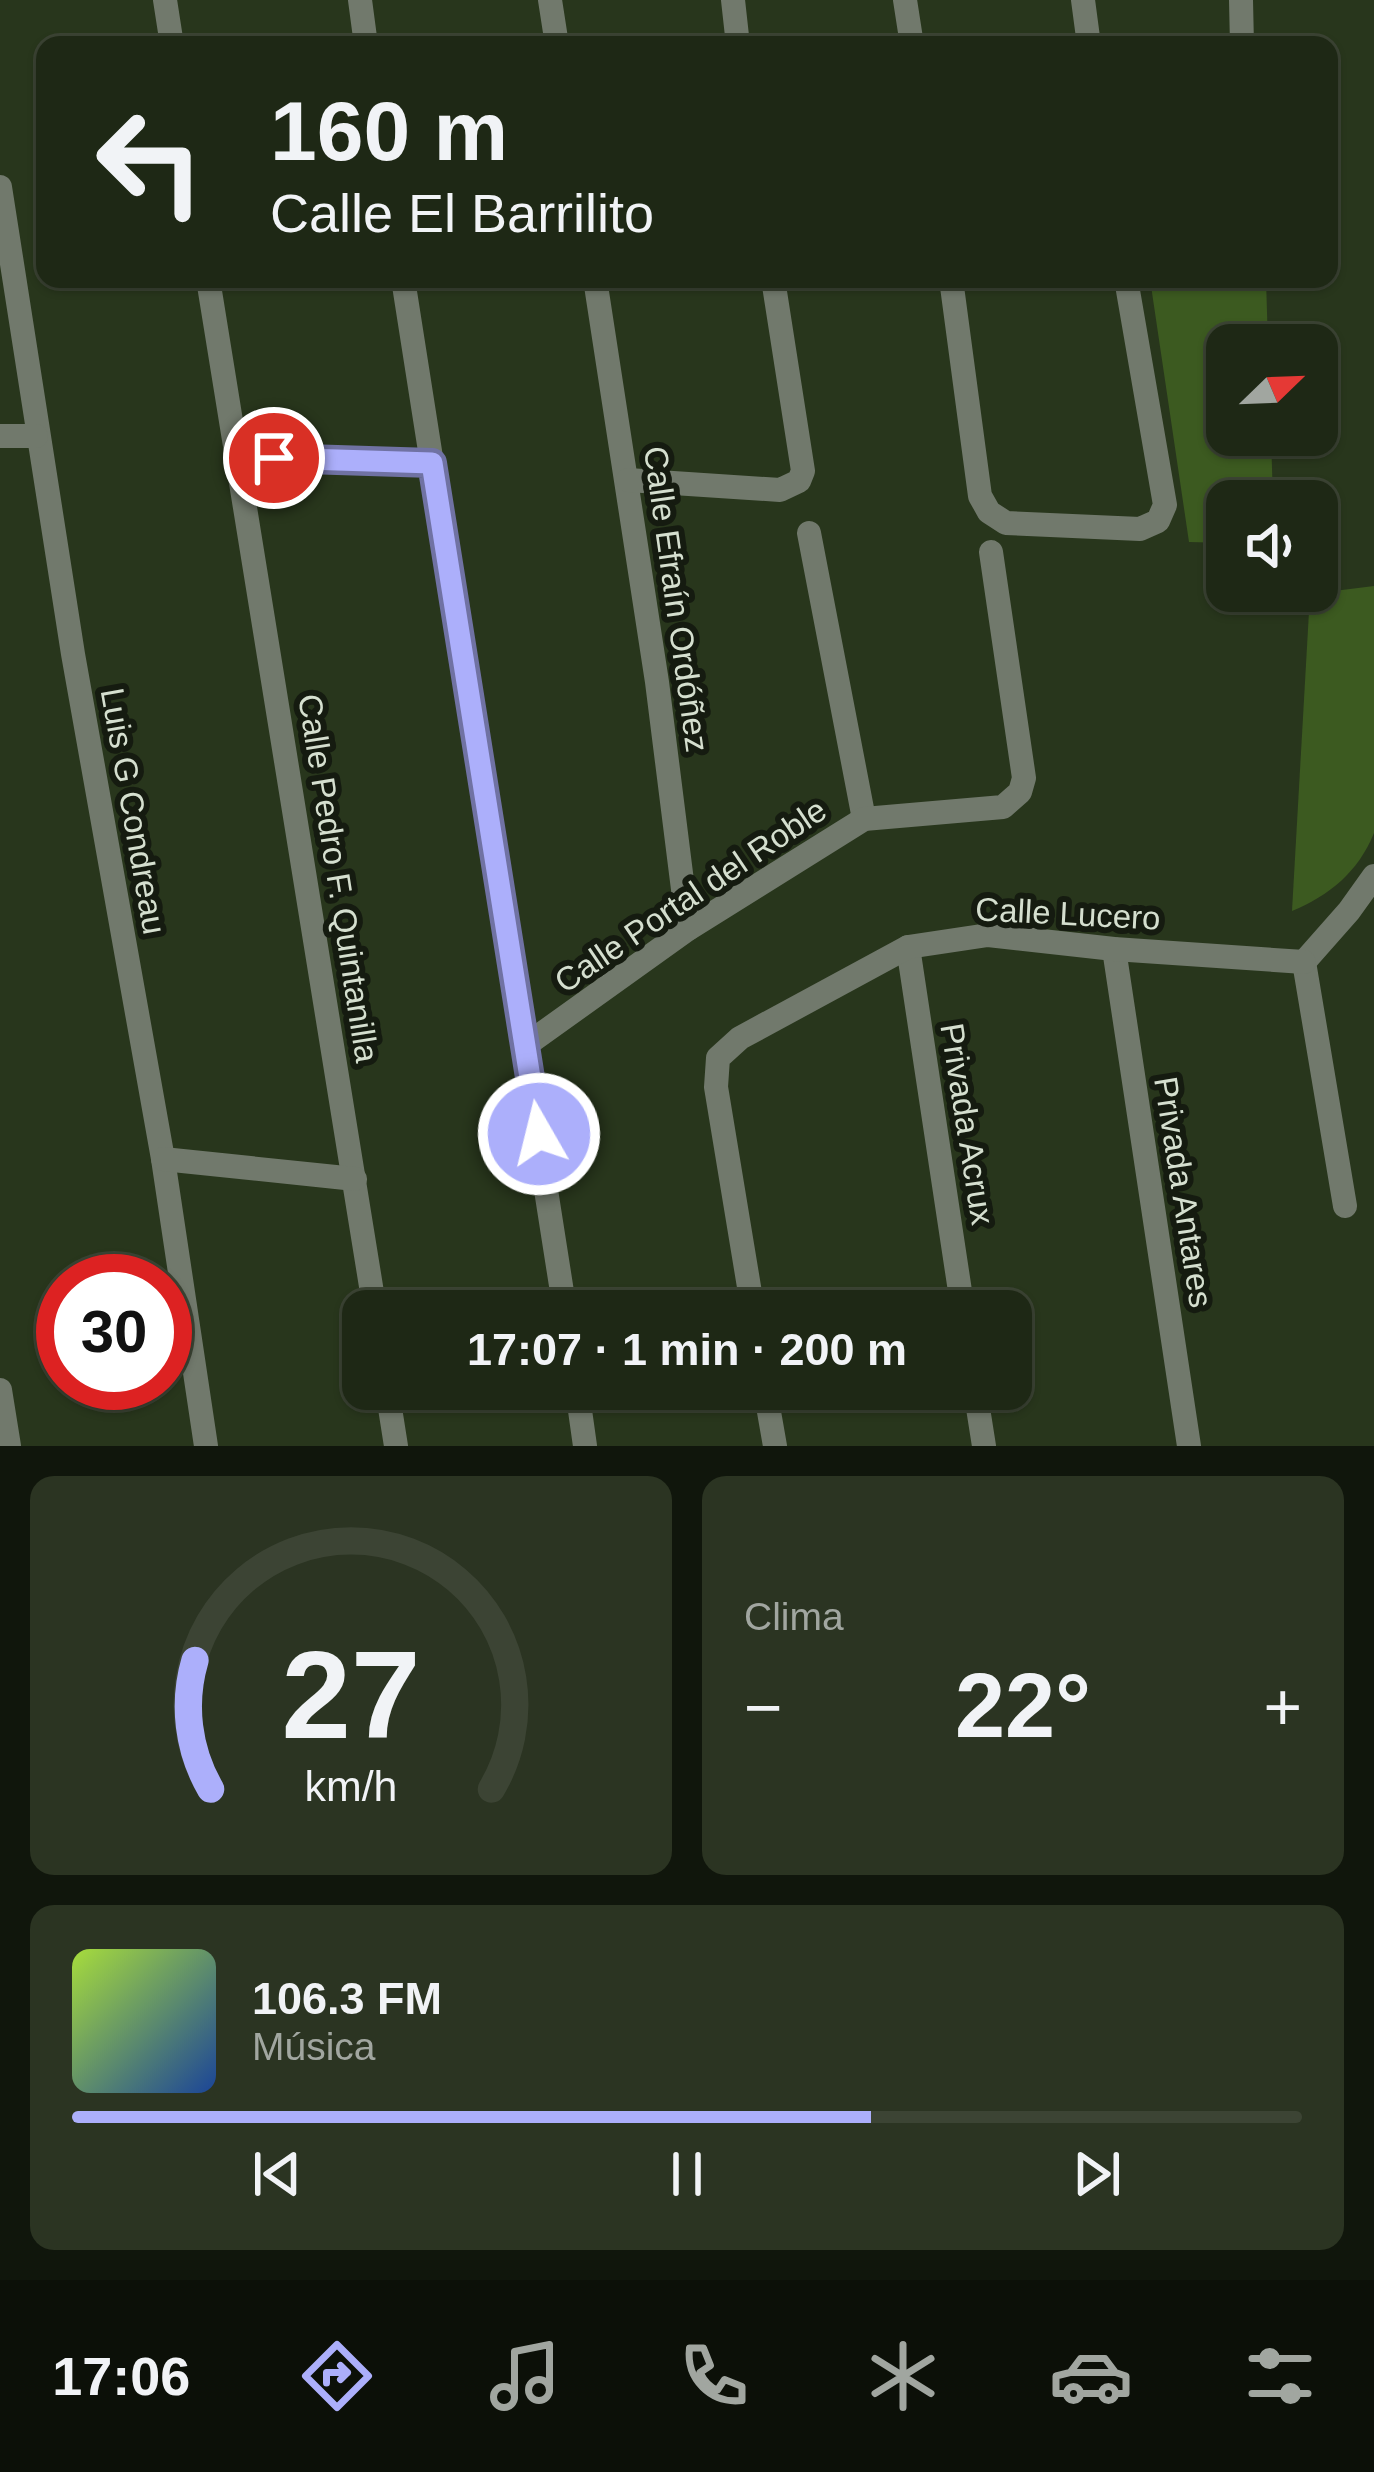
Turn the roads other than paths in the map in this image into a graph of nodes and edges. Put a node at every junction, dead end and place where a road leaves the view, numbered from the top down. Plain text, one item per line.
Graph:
1 (164, 0) edge
2 (359, 0) edge
3 (550, 0) edge
4 (733, 0) edge
5 (905, 0) edge
6 (1083, 0) edge
7 (1240, 0) edge
8 (170, 36) edge
9 (365, 36) edge
10 (556, 36) edge
11 (738, 36) edge
12 (911, 36) edge
13 (1088, 36) edge
14 (1242, 36) edge
15 (0, 187) edge
16 (209, 288) edge
17 (404, 288) edge
18 (597, 288) edge
19 (774, 288) edge
20 (952, 288) edge
21 (1128, 288) edge
22 (0, 436) edge
23 (36, 436) junction
24 (235, 457) junction
25 (432, 463) junction
26 (628, 480) junction
27 (808, 533) dead end
28 (991, 552) dead end
29 (865, 819) junction
30 (1374, 876) edge
31 (688, 929) junction
32 (908, 947) junction
33 (1114, 949) junction
34 (1304, 962) junction
35 (526, 1046) junction
36 (163, 1159) junction
37 (355, 1180) junction
38 (1345, 1206) dead end
39 (372, 1290) edge
40 (562, 1290) edge
41 (750, 1290) edge
42 (960, 1290) edge
43 (0, 1390) edge
44 (390, 1410) edge
45 (580, 1410) edge
46 (769, 1410) edge
47 (978, 1410) edge
48 (9, 1446) edge
49 (206, 1446) edge
50 (396, 1446) edge
51 (585, 1446) edge
52 (775, 1446) edge
53 (984, 1446) edge
54 (1189, 1446) edge

1 - 8 street
2 - 9 street
3 - 10 street
4 - 11 street
5 - 12 street
6 - 13 street
7 - 14 street
15 - 23 street, Luis G Condreau
16 - 24 street, Calle Pedro F. Quintanilla
17 - 25 street
18 - 26 street, Calle Efraín Ordóñez
19 - 26 street
20 - 21 street
22 - 23 street
23 - 36 street, Luis G Condreau
24 - 25 street
24 - 37 street, Calle Pedro F. Quintanilla
25 - 35 street
26 - 31 street, Calle Efraín Ordóñez
27 - 29 street
28 - 29 street, Calle Portal del Roble
29 - 31 street, Calle Portal del Roble
30 - 34 street
31 - 35 street, Calle Portal del Roble
32 - 33 street, Calle Lucero
32 - 41 street, Calle Lucero
32 - 42 street, Privada Acrux
33 - 34 street, Calle Lucero
33 - 54 street, Privada Antares
34 - 38 street
35 - 40 street
36 - 37 street
36 - 49 street, Luis G Condreau
37 - 39 street, Calle Pedro F. Quintanilla
43 - 48 street
44 - 50 street
45 - 51 street
46 - 52 street
47 - 53 street

